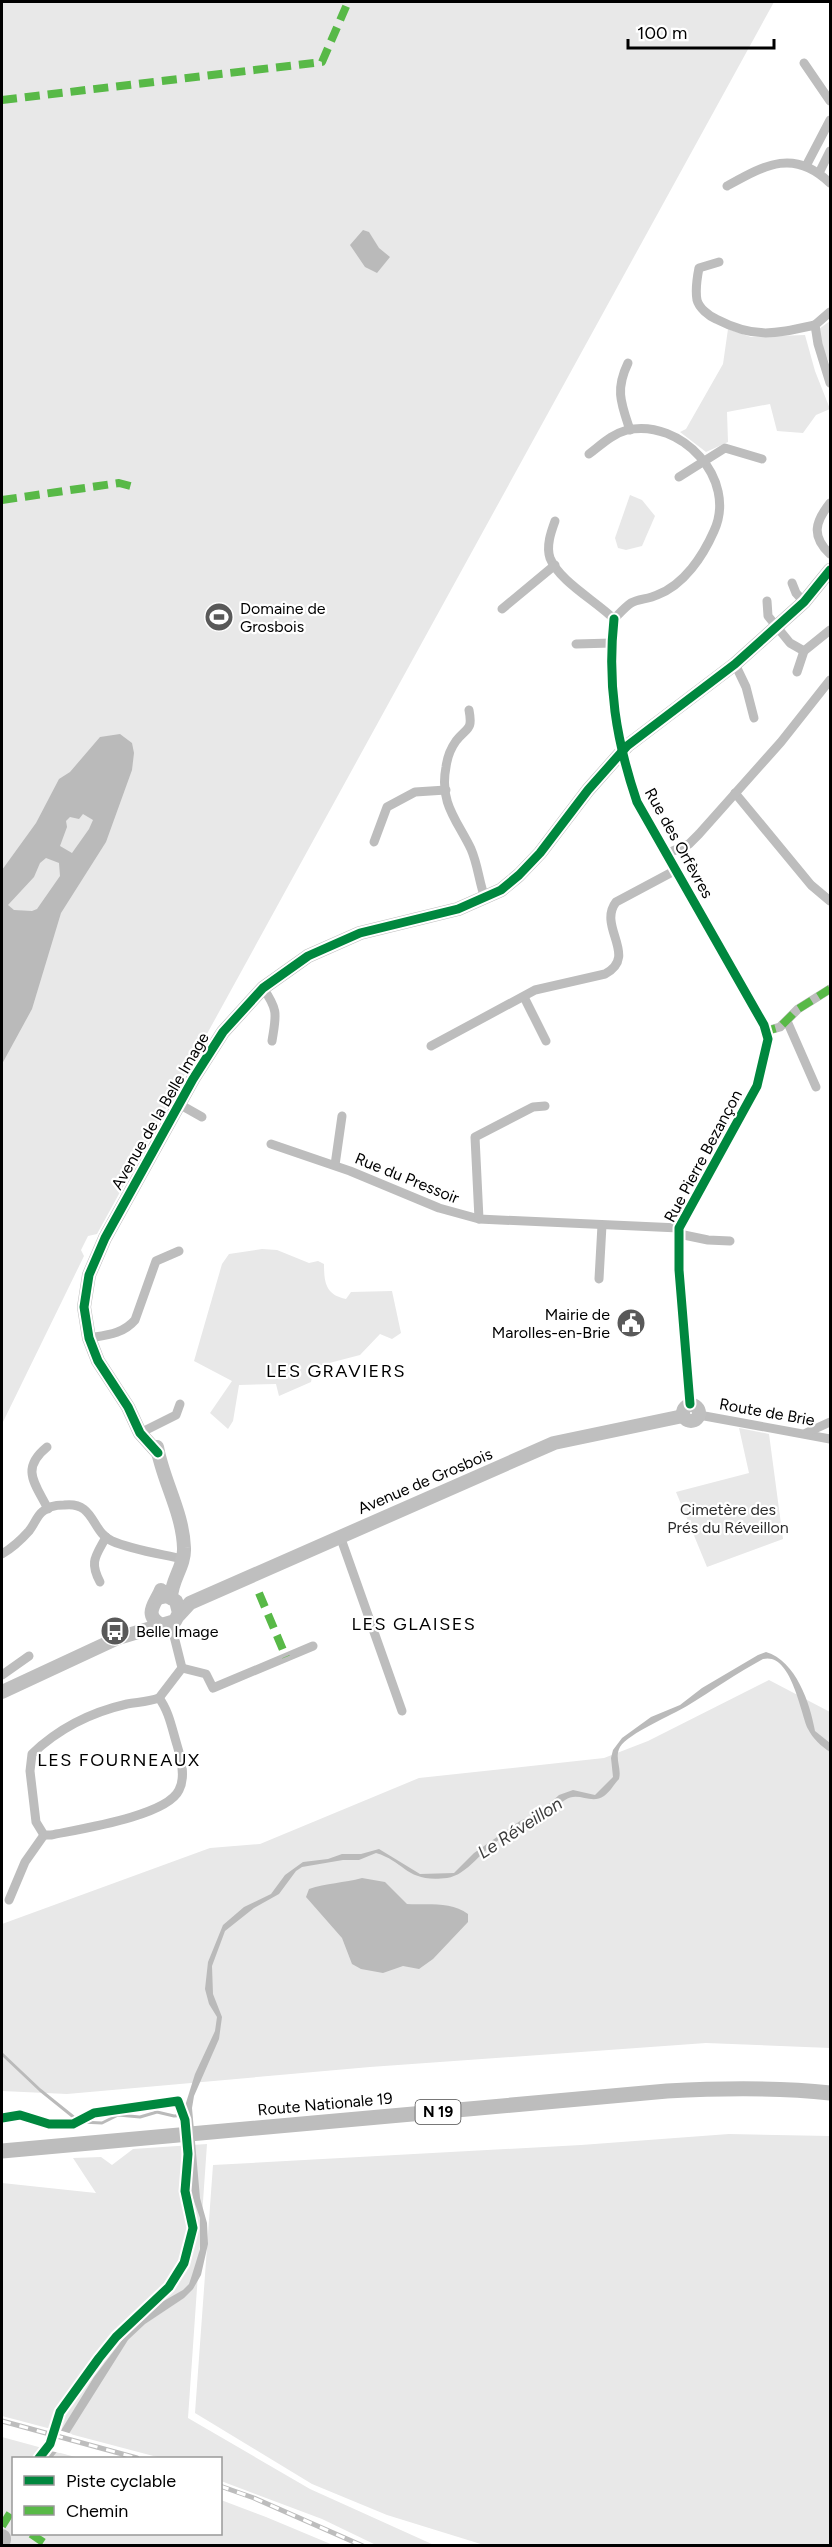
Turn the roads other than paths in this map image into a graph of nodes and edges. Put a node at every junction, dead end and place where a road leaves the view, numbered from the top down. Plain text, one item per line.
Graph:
1 (804, 63) dead end
2 (831, 101) edge
3 (831, 120) edge
4 (831, 151) edge
5 (806, 166) junction
6 (819, 173) junction
7 (831, 183) edge
8 (727, 186) dead end
9 (719, 262) dead end
10 (831, 312) edge
11 (815, 325) junction
12 (628, 363) dead end
13 (831, 383) edge
14 (630, 430) junction
15 (589, 454) dead end
16 (762, 459) dead end
17 (704, 462) junction
18 (679, 477) dead end
19 (831, 503) edge
20 (555, 521) dead end
21 (831, 554) edge
22 (555, 565) junction
23 (831, 570) edge
24 (792, 583) dead end
25 (767, 601) dead end
26 (804, 602) junction
27 (502, 609) dead end
28 (614, 619) junction
29 (777, 626) junction
30 (831, 630) edge
31 (612, 643) junction
32 (576, 644) dead end
33 (804, 651) junction
34 (735, 664) junction
35 (798, 672) dead end
36 (831, 680) edge
37 (469, 710) dead end
38 (754, 718) dead end
39 (623, 752) junction
40 (446, 790) junction
41 (735, 793) junction
42 (374, 842) dead end
43 (666, 854) junction
44 (676, 870) junction
45 (485, 898) junction
46 (830, 901) edge
47 (263, 988) junction
48 (831, 989) edge
49 (524, 997) junction
50 (787, 1021) junction
51 (766, 1031) junction
52 (272, 1041) dead end
53 (546, 1041) dead end
54 (431, 1046) dead end
55 (816, 1087) dead end
56 (179, 1104) junction
57 (545, 1106) dead end
58 (342, 1116) dead end
59 (202, 1117) dead end
60 (271, 1144) dead end
61 (335, 1166) junction
62 (479, 1219) junction
63 (602, 1225) junction
64 (679, 1231) junction
65 (730, 1241) dead end
66 (179, 1251) dead end
67 (599, 1279) dead end
68 (89, 1338) junction
69 (180, 1404) dead end
70 (691, 1412) junction
71 (831, 1422) edge
72 (144, 1430) junction
73 (806, 1433) junction
74 (831, 1439) edge
75 (46, 1447) dead end
76 (48, 1509) junction
77 (106, 1536) junction
78 (340, 1536) junction
79 (2, 1554) edge
80 (180, 1558) junction
81 (100, 1582) dead end
82 (172, 1614) junction
83 (118, 1638) junction
84 (313, 1646) dead end
85 (29, 1656) dead end
86 (182, 1668) junction
87 (2, 1675) edge
88 (2, 1692) edge
89 (159, 1698) junction
90 (402, 1711) dead end
91 (44, 1835) junction
92 (9, 1900) dead end
93 (831, 2093) edge
94 (2, 2151) edge

1 - 2 street
3 - 5 street
4 - 6 street
5 - 6 street
5 - 8 street
6 - 7 street
9 - 11 street
10 - 11 street
11 - 13 street
12 - 14 street
14 - 15 street
14 - 17 street
16 - 17 street
17 - 18 street
17 - 28 street
19 - 21 street
20 - 22 street
22 - 27 street
22 - 28 street
23 - 26 street, Avenue de la Belle Image
24 - 26 street
25 - 29 street
26 - 29 street, Avenue de la Belle Image
28 - 31 street, Rue des Orfèvres
29 - 33 street
29 - 34 street, Avenue de la Belle Image
30 - 33 street
31 - 32 street
31 - 39 street, Rue des Orfèvres
33 - 35 street
34 - 38 street
34 - 39 street, Avenue de la Belle Image
36 - 41 street
37 - 40 street
39 - 43 street, Rue des Orfèvres
39 - 45 street, Avenue de la Belle Image
40 - 42 street
40 - 45 street
41 - 43 street
41 - 46 street
43 - 44 street, Rue des Orfèvres
44 - 49 street
44 - 51 street, Rue des Orfèvres
45 - 47 street, Avenue de la Belle Image
47 - 52 street
47 - 56 street, Avenue de la Belle Image
48 - 50 street
49 - 53 street
49 - 54 street
50 - 51 street
50 - 55 street
51 - 64 street, Rue Pierre Bezançon
56 - 59 street
56 - 68 street, Avenue de la Belle Image
57 - 62 street
58 - 61 street
60 - 61 street, Rue du Pressoir
61 - 62 street, Rue du Pressoir
62 - 63 street, Rue du Pressoir
63 - 64 street, Rue du Pressoir
63 - 67 street
64 - 65 street, Rue du Pressoir
64 - 70 street, Rue Pierre Bezançon
66 - 68 street
68 - 72 street, Avenue de la Belle Image
69 - 72 street
70 - 73 street, Route de Brie
70 - 78 street, Avenue de Grosbois
71 - 73 street
72 - 80 street, Avenue de la Belle Image
73 - 74 street, Route de Brie
75 - 76 street
76 - 77 street
76 - 79 street
77 - 80 street
77 - 81 street
78 - 82 street, Avenue de Grosbois
78 - 90 street
80 - 82 street, Avenue de la Belle Image
82 - 83 street, Avenue de Grosbois
82 - 83 street, Avenue de Grosbois
82 - 86 street
83 - 88 street, Avenue de Grosbois
84 - 86 street
85 - 87 street
86 - 89 street
89 - 91 street
89 - 91 street
91 - 92 street
93 - 94 main road, Route Nationale 19 / N 19

